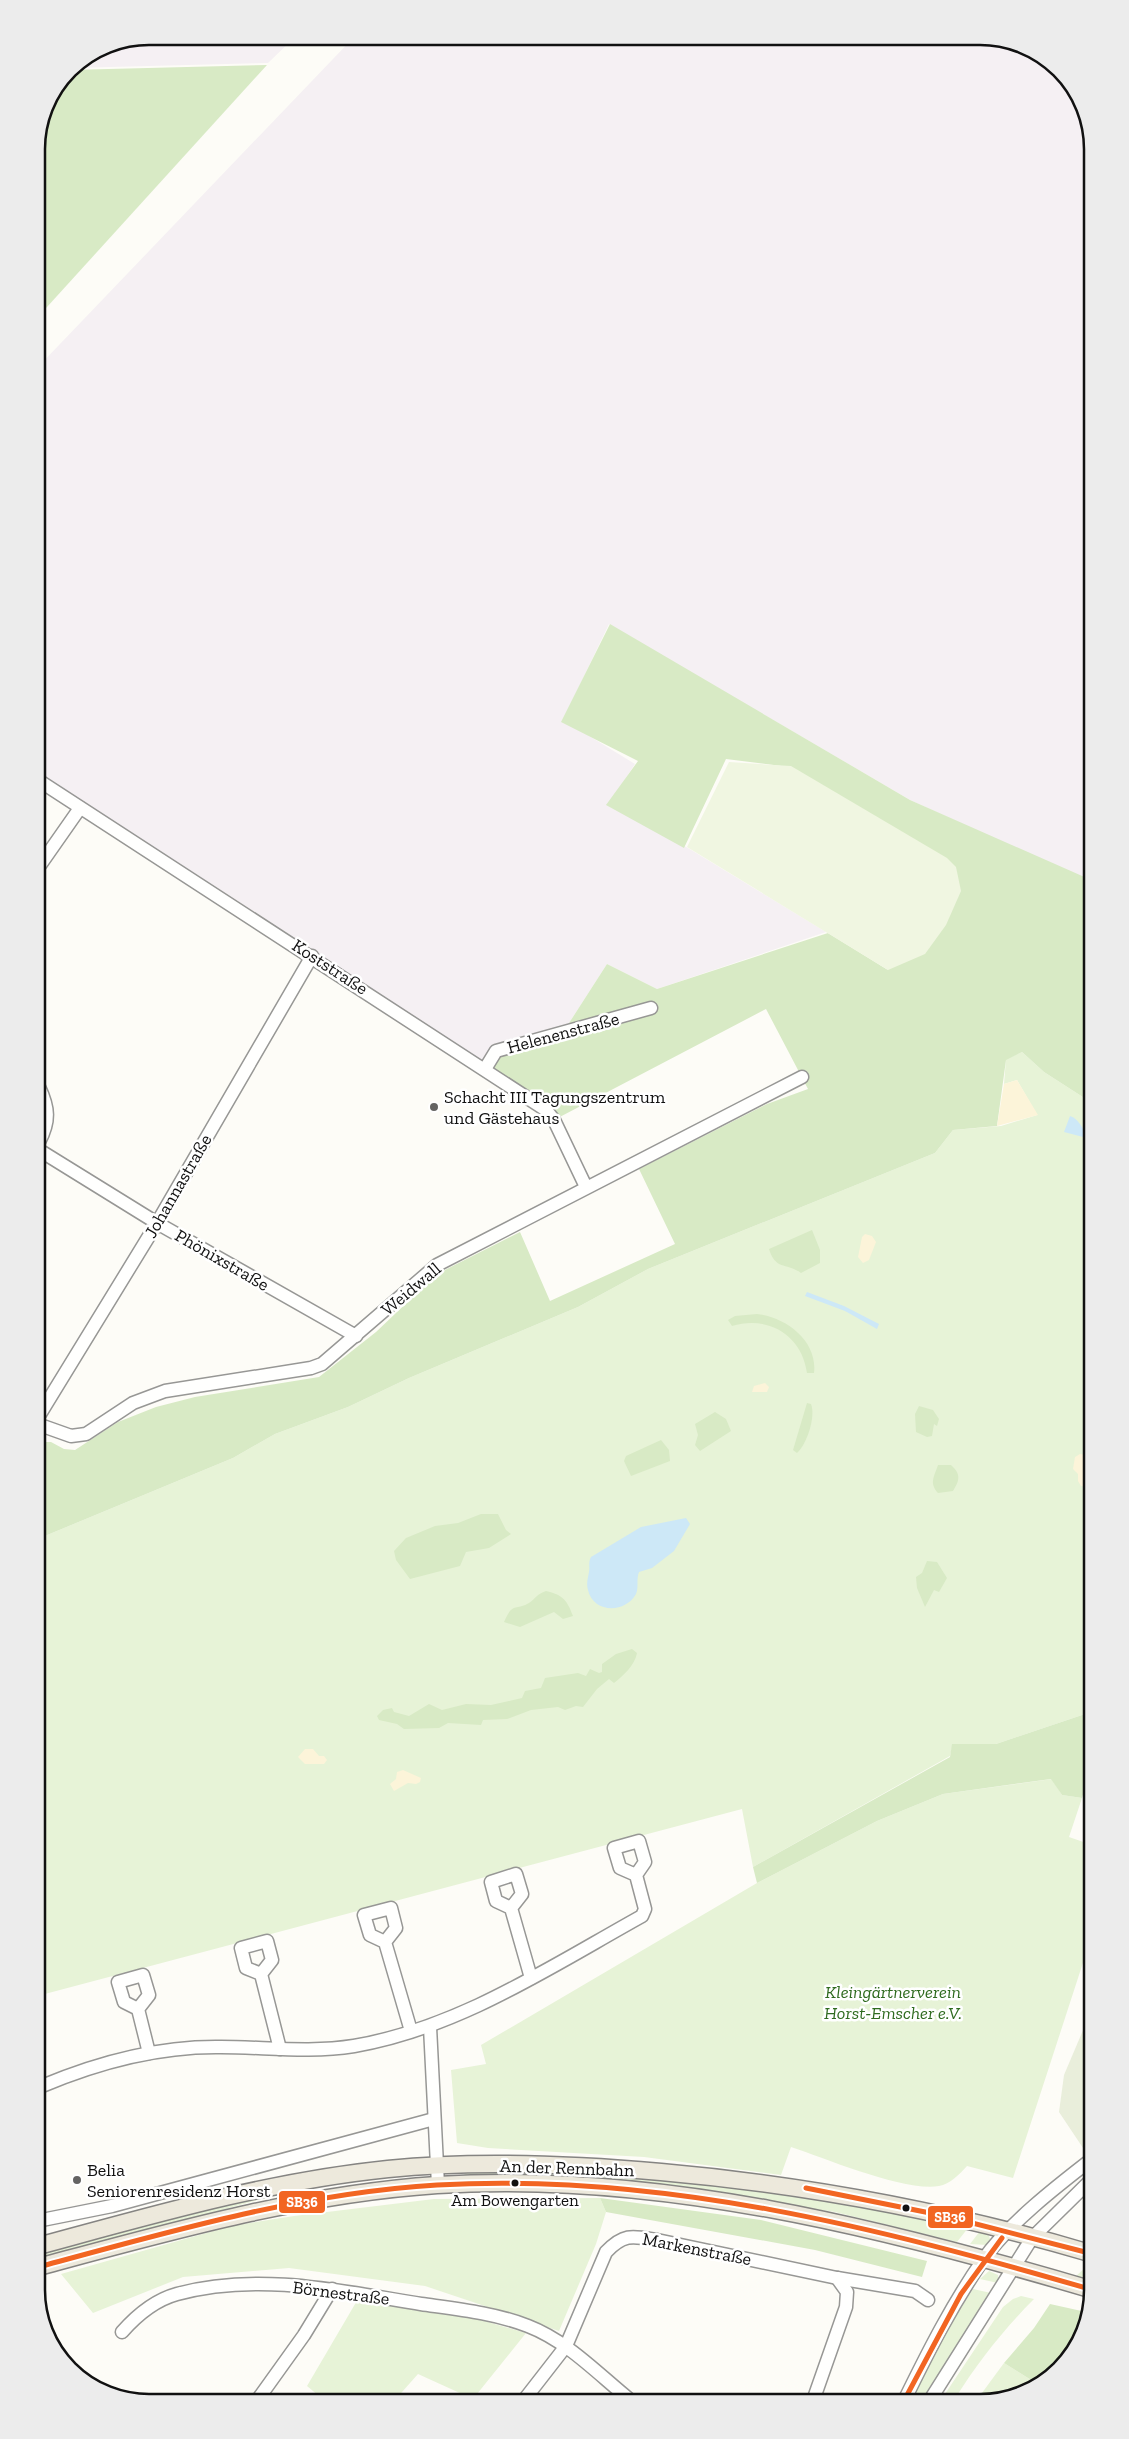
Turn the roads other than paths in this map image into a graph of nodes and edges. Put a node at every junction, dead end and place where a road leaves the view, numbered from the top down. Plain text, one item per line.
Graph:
1 (45, 785) edge
2 (80, 808) junction
3 (45, 858) edge
4 (312, 956) junction
5 (651, 1008) dead end
6 (485, 1069) junction
7 (802, 1077) dead end
8 (45, 1100) edge
9 (45, 1131) edge
10 (45, 1154) edge
11 (586, 1187) junction
12 (157, 1223) junction
13 (356, 1336) junction
14 (45, 1406) edge
15 (45, 1426) edge
16 (636, 1875) dead end
17 (511, 1908) dead end
18 (385, 1942) dead end
19 (261, 1974) dead end
20 (531, 1978) junction
21 (138, 2009) dead end
22 (430, 2027) junction
23 (411, 2031) junction
24 (280, 2049) junction
25 (148, 2053) junction
26 (45, 2085) edge
27 (434, 2118) junction
28 (437, 2166) junction
29 (1084, 2166) edge
30 (438, 2185) junction
31 (1084, 2187) edge
32 (45, 2219) edge
33 (1008, 2231) junction
34 (1032, 2238) junction
35 (45, 2244) edge
36 (1084, 2252) edge
37 (984, 2260) junction
38 (45, 2265) edge
39 (1014, 2267) junction
40 (837, 2278) junction
41 (1084, 2287) edge
42 (332, 2289) junction
43 (928, 2300) dead end
44 (122, 2332) dead end
45 (566, 2346) junction
46 (265, 2394) edge
47 (529, 2394) edge
48 (623, 2394) edge
49 (815, 2394) edge
50 (908, 2394) edge
51 (934, 2394) edge

1 - 2 street, Koststraße
2 - 3 street
2 - 4 street, Koststraße
4 - 6 street, Koststraße
4 - 12 street, Johannastraße
5 - 6 street, Helenenstraße
6 - 11 street, Koststraße
7 - 11 street, Weidwall
8 - 9 street
10 - 12 street, Phönixstraße
11 - 13 street, Weidwall
12 - 13 street, Phönixstraße
12 - 14 street, Johannastraße
13 - 15 street, Weidwall
16 - 20 street
17 - 20 street
18 - 23 street
19 - 24 street
20 - 22 street
21 - 25 street
22 - 23 street
22 - 27 street
23 - 24 street
24 - 25 street
25 - 26 street
27 - 28 street
27 - 32 street
28 - 30 street
28 - 33 main road, An der Rennbahn
28 - 35 main road, An der Rennbahn
29 - 33 street
30 - 37 main road, An der Rennbahn
30 - 38 main road, An der Rennbahn
31 - 34 street
33 - 34 main road, An der Rennbahn
33 - 37 street
34 - 36 main road, An der Rennbahn
34 - 39 street
37 - 39 main road, An der Rennbahn
37 - 50 street
39 - 41 main road, An der Rennbahn
39 - 51 street
40 - 43 street, Markenstraße
40 - 45 street, Markenstraße
40 - 49 street
42 - 44 street, Börnestraße
42 - 45 street, Börnestraße
42 - 46 street
45 - 47 street, Markenstraße
45 - 48 street, Börnestraße

